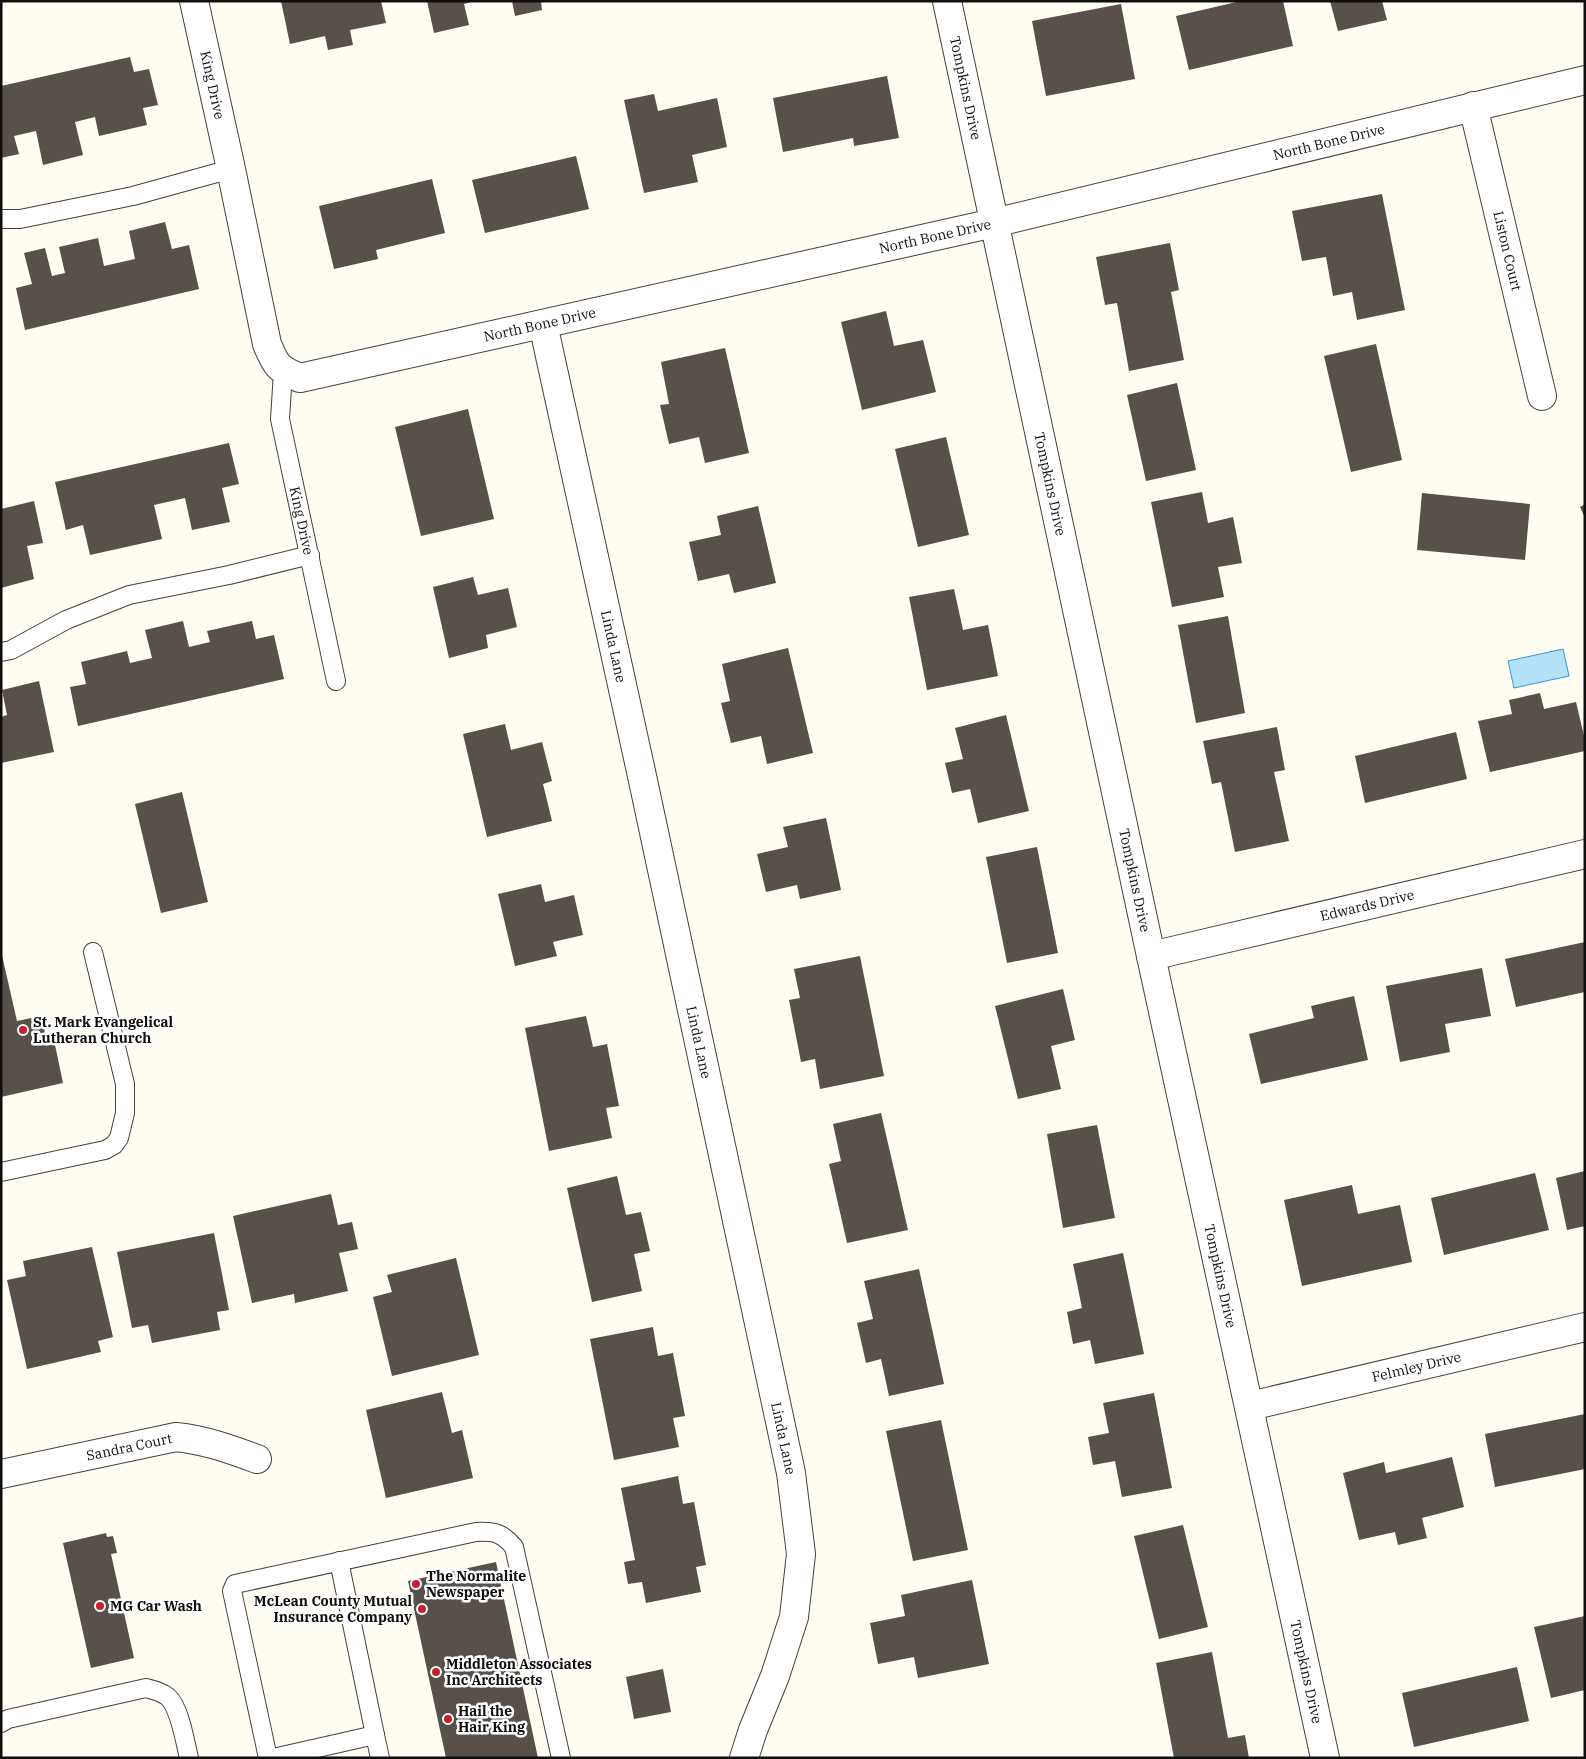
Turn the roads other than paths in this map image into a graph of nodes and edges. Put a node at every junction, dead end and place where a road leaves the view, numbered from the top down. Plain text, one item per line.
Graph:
1 (194, 1) edge
2 (947, 1) edge
3 (1585, 80) edge
4 (1473, 106) junction
5 (231, 170) junction
6 (1, 219) edge
7 (994, 223) junction
8 (543, 324) junction
9 (283, 372) junction
10 (1542, 396) dead end
11 (310, 556) junction
12 (1, 652) edge
13 (336, 681) dead end
14 (1585, 854) edge
15 (93, 952) dead end
16 (1151, 956) junction
17 (1, 1172) edge
18 (1585, 1327) edge
19 (1250, 1406) junction
20 (257, 1459) dead end
21 (1, 1474) edge
22 (339, 1561) junction
23 (1, 1723) edge
24 (375, 1735) junction
25 (189, 1758) edge
26 (268, 1758) edge
27 (273, 1758) edge
28 (380, 1758) edge
29 (561, 1758) edge
30 (744, 1758) edge
31 (1325, 1758) edge

1 - 5 street, King Drive
2 - 7 street, Tompkins Drive
3 - 4 street, North Bone Drive
4 - 7 street, North Bone Drive
4 - 10 street, Liston Court
5 - 6 lane
5 - 9 street, King Drive
7 - 8 street, North Bone Drive
7 - 16 street, Tompkins Drive
8 - 9 street, North Bone Drive
8 - 30 street, Linda Lane
9 - 11 lane, King Drive
11 - 12 lane, King Drive
11 - 13 lane
14 - 16 street, Edwards Drive
15 - 17 lane
16 - 19 street, Tompkins Drive
18 - 19 street, Felmley Drive
19 - 31 street, Tompkins Drive
20 - 21 street, Sandra Court
22 - 24 lane
22 - 26 lane
22 - 29 lane
23 - 25 lane
24 - 27 lane
24 - 28 lane

